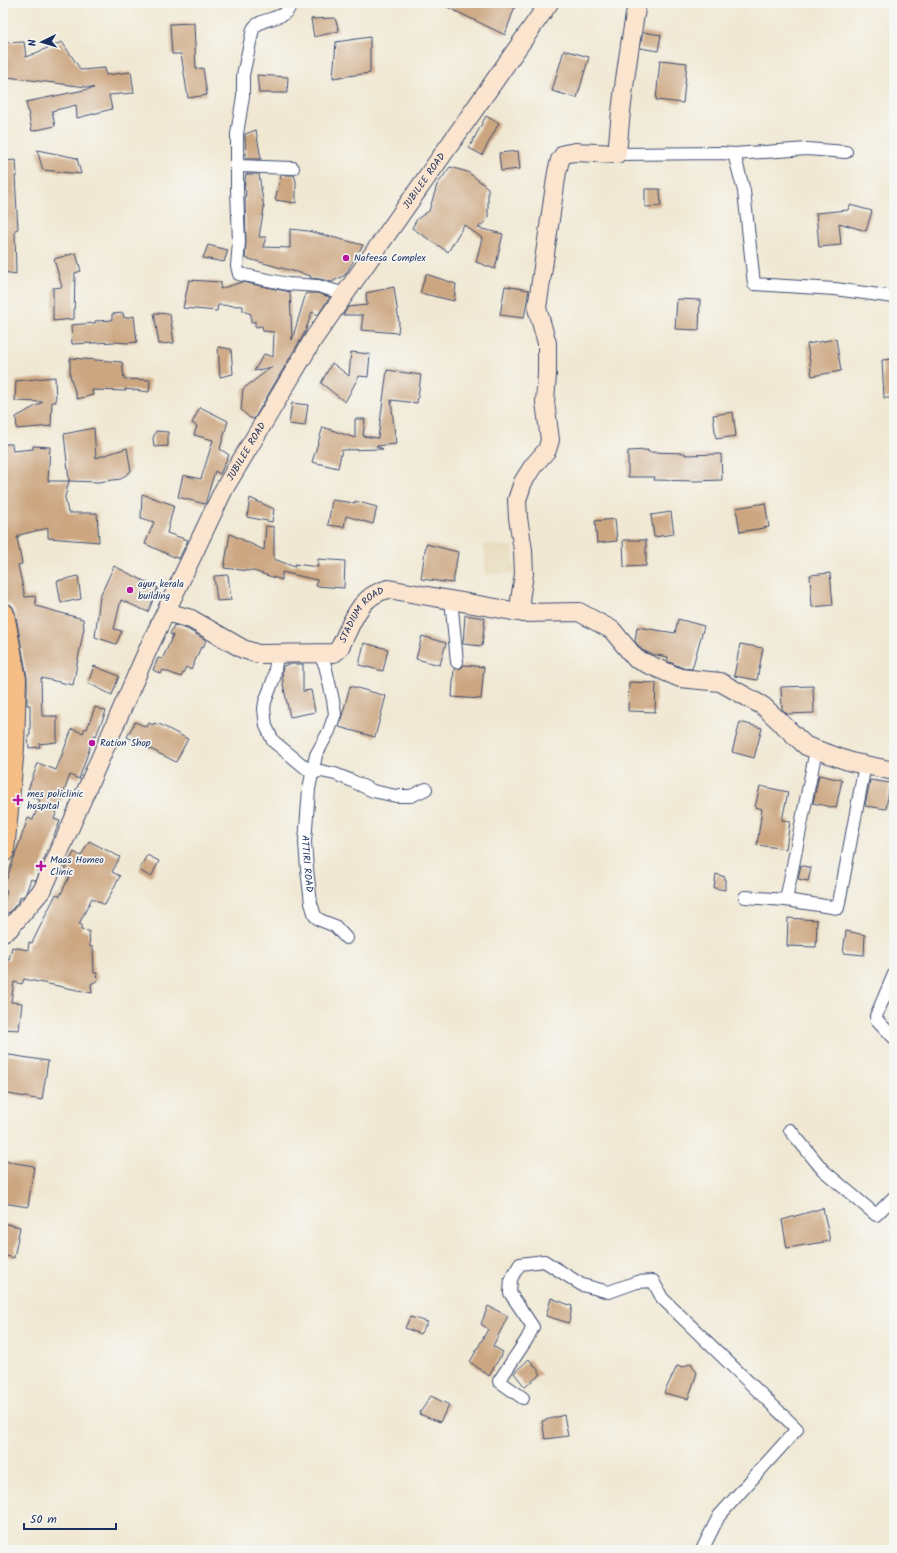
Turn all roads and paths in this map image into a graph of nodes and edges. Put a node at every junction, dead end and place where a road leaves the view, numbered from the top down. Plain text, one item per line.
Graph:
1 (290, 3) edge
2 (548, 3) edge
3 (637, 3) edge
4 (846, 152) dead end
5 (617, 154) junction
6 (734, 154) junction
7 (237, 166) junction
8 (293, 168) dead end
9 (345, 294) junction
10 (894, 297) edge
11 (451, 599) junction
12 (166, 612) junction
13 (524, 613) junction
14 (3, 614) edge
15 (318, 653) junction
16 (277, 654) junction
17 (457, 662) dead end
18 (816, 750) junction
19 (865, 765) junction
20 (894, 771) edge
21 (312, 773) junction
22 (426, 789) dead end
23 (3, 851) edge
24 (745, 897) dead end
25 (786, 900) junction
26 (3, 932) edge
27 (346, 938) dead end
28 (894, 974) edge
29 (894, 1038) edge
30 (790, 1130) dead end
31 (894, 1196) edge
32 (523, 1398) dead end
33 (702, 1550) edge

1 - 7 street
2 - 9 street, JUBILEE ROAD
3 - 5 street
4 - 6 street
5 - 6 street
5 - 13 street
6 - 10 street
7 - 8 street
7 - 9 street
9 - 12 street, JUBILEE ROAD
11 - 13 street, STADIUM ROAD
11 - 15 street, STADIUM ROAD
11 - 17 street
12 - 16 street, STADIUM ROAD
12 - 26 street, JUBILEE ROAD
13 - 18 street, STADIUM ROAD
14 - 23 highway
15 - 16 street, STADIUM ROAD
15 - 21 street, ATTIRI ROAD
16 - 21 street
18 - 19 street, STADIUM ROAD
18 - 25 street
19 - 20 street, STADIUM ROAD
19 - 25 street
21 - 22 street
21 - 27 street, ATTIRI ROAD
24 - 25 street
28 - 29 street
30 - 31 street
32 - 33 street

